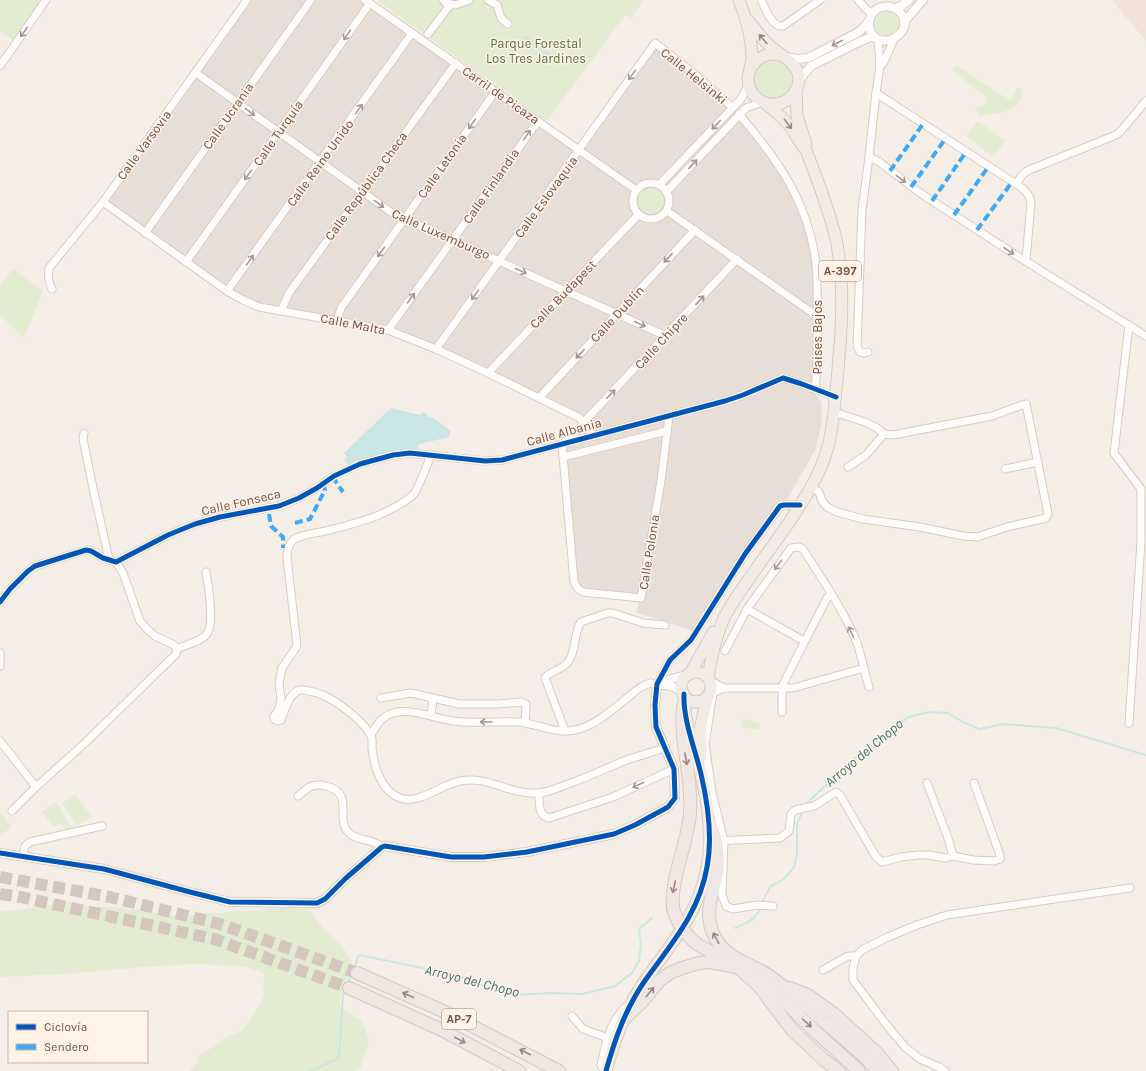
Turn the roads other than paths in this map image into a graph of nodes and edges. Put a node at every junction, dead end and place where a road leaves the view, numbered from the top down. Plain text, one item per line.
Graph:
1 (46, 0) edge
2 (247, 0) edge
3 (310, 0) edge
4 (443, 0) edge
5 (469, 0) edge
6 (488, 0) edge
7 (739, 0) edge
8 (761, 0) edge
9 (820, 0) edge
10 (858, 0) edge
11 (909, 0) edge
12 (923, 0) edge
13 (368, 2) edge
14 (450, 5) junction
15 (895, 8) junction
16 (871, 17) junction
17 (748, 20) junction
18 (904, 22) junction
19 (508, 24) dead end
20 (412, 33) junction
21 (428, 34) dead end
22 (876, 38) junction
23 (894, 39) junction
24 (655, 43) joint
25 (784, 56) junction
26 (456, 63) junction
27 (0, 66) edge
28 (880, 66) junction
29 (750, 69) junction
30 (196, 73) junction
31 (748, 84) junction
32 (797, 87) junction
33 (495, 92) junction
34 (876, 93) junction
35 (1146, 101) edge
36 (237, 103) junction
37 (764, 103) junction
38 (733, 108) junction
39 (739, 114) junction
40 (538, 121) junction
41 (279, 132) junction
42 (579, 150) junction
43 (806, 150) junction
44 (869, 157) junction
45 (321, 162) junction
46 (1016, 184) junction
47 (659, 185) junction
48 (636, 190) junction
49 (362, 191) junction
50 (666, 192) junction
51 (103, 202) junction
52 (667, 211) junction
53 (638, 215) junction
54 (405, 219) junction
55 (695, 230) junction
56 (145, 233) junction
57 (452, 240) junction
58 (737, 259) junction
59 (500, 261) junction
60 (1026, 261) junction
61 (186, 262) junction
62 (52, 289) dead end
63 (227, 291) junction
64 (565, 291) junction
65 (281, 311) junction
66 (617, 313) junction
67 (818, 314) junction
68 (337, 320) junction
69 (1129, 325) junction
70 (388, 330) junction
71 (666, 336) junction
72 (1146, 336) edge
73 (436, 349) junction
74 (868, 352) dead end
75 (488, 373) junction
76 (816, 389) junction
77 (836, 397) junction
78 (539, 398) junction
79 (834, 412) junction
80 (669, 416) junction
81 (584, 422) junction
82 (667, 431) junction
83 (84, 433) dead end
84 (884, 434) junction
85 (594, 436) junction
86 (562, 444) junction
87 (431, 456) junction
88 (563, 457) junction
89 (1038, 462) junction
90 (848, 467) dead end
91 (1005, 469) dead end
92 (811, 487) junction
93 (299, 498) joint
94 (800, 505) junction
95 (113, 561) junction
96 (206, 572) dead end
97 (832, 595) junction
98 (0, 602) edge
99 (747, 609) junction
100 (723, 619) junction
101 (665, 625) dead end
102 (804, 642) junction
103 (177, 649) junction
104 (725, 651) dead end
105 (0, 653) edge
106 (0, 666) edge
107 (864, 668) junction
108 (689, 674) junction
109 (709, 679) junction
110 (657, 684) junction
111 (724, 688) junction
112 (869, 688) dead end
113 (782, 689) junction
114 (683, 692) junction
115 (709, 695) junction
116 (381, 698) dead end
117 (433, 698) junction
118 (683, 707) junction
119 (782, 712) dead end
120 (431, 716) junction
121 (525, 723) junction
122 (1129, 723) dead end
123 (565, 731) junction
124 (371, 735) junction
125 (0, 740) edge
126 (665, 748) junction
127 (674, 769) junction
128 (701, 773) junction
129 (927, 783) dead end
130 (974, 783) dead end
131 (36, 787) junction
132 (539, 793) junction
133 (298, 796) dead end
134 (12, 811) dead end
135 (709, 821) junction
136 (102, 826) dead end
137 (720, 841) junction
138 (382, 847) junction
139 (0, 853) edge
140 (23, 856) junction
141 (953, 856) junction
142 (1130, 888) dead end
143 (773, 906) dead end
144 (856, 956) junction
145 (736, 967) junction
146 (823, 970) dead end
147 (357, 973) tunnel mouth
148 (349, 988) tunnel mouth
149 (780, 990) junction
150 (766, 996) junction
151 (632, 1002) junction
152 (785, 1013) junction
153 (572, 1016) dead end
154 (623, 1020) junction
155 (852, 1030) junction
156 (608, 1038) junction
157 (519, 1071) edge
158 (559, 1071) edge
159 (606, 1071) edge
160 (839, 1071) edge
161 (846, 1071) edge
162 (859, 1071) edge
163 (878, 1071) edge
164 (885, 1071) edge
165 (892, 1071) edge
166 (945, 1071) edge

1 -> 27 street
2 - 30 street, Calle Varsovia
3 - 36 street, Calle Ucrania
4 - 14 street
5 - 14 street
6 - 19 street
7 - 17 main road, A-397
8 - 9 street
10 - 16 street
11 - 15 street
12 - 18 street
13 - 20 street, Carril de Picaza
13 -> 41 street, Calle Turquía
14 - 21 street
15 - 16 street
15 - 18 street
16 - 22 street
16 -> 25 street
25 -> 17 main road, A-397
17 - 29 main road, A-397
18 - 23 street
20 - 26 street, Carril de Picaza
45 -> 20 street, Calle Reino Unido
22 - 23 street
22 - 28 street
22 - 32 street
23 - 28 street
24 - 38 street, Calle Helsinki
24 -> 42 street, Calle Eslovaquia
25 - 29 main road
25 - 32 main road, A-397
26 - 33 street, Carril de Picaza
26 - 49 street, Calle República Checa
28 - 34 street
29 - 31 main road, A-397
30 - 36 street, Calle Luxemburgo
30 - 51 street, Calle Varsovia
31 - 37 main road, A-397
31 - 38 street
32 - 37 main road
32 - 43 main road, A-397
33 - 40 street, Carril de Picaza
33 -> 54 street, Calle Letonia
34 - 44 street
34 - 46 street
35 - 46 street
36 -> 41 street, Calle Luxemburgo
36 - 56 street, Calle Ucrania
37 - 39 street
37 -> 43 main road, A-397
38 -> 47 street
50 -> 39 street
39 - 67 street, Paises Bajos
40 - 42 street, Carril de Picaza
57 -> 40 street, Calle Finlandia
41 - 45 street, Calle Luxemburgo
41 -> 61 street, Calle Turquía
42 - 48 street, Carril de Picaza
42 - 59 street, Calle Eslovaquia
43 - 77 main road, A-397
44 -> 60 street
44 - 74 street
45 - 49 street, Calle Luxemburgo
63 -> 45 street, Calle Reino Unido
46 - 60 street
47 - 48 street
47 - 50 street
48 - 53 street
49 -> 54 street, Calle Luxemburgo
49 - 65 street, Calle República Checa
50 - 52 street
51 - 56 street, Calle Malta
51 - 62 street, Calle Varsovia
52 - 53 street
52 - 55 street
53 - 64 street, Calle Budapest
54 - 57 street, Calle Luxemburgo
54 -> 68 street, Calle Letonia
55 - 58 street
55 -> 66 street, Calle Dublín
56 - 61 street, Calle Malta
57 - 59 street, Calle Luxemburgo
70 -> 57 street, Calle Finlandia
58 - 67 street
71 -> 58 street, Calle Chipre
59 -> 64 street, Calle Luxemburgo
59 -> 73 street, Calle Eslovaquia
60 - 69 street
61 - 63 street, Calle Malta
63 - 65 street, Calle Malta
64 - 66 street, Calle Luxemburgo
64 - 75 street, Calle Budapest
65 - 68 street, Calle Malta
66 -> 71 street, Calle Luxemburgo
66 -> 78 street, Calle Dublín
67 - 76 street, Paises Bajos
68 - 70 street, Calle Malta
69 - 72 street
69 - 122 street
70 - 73 street, Calle Malta
81 -> 71 street, Calle Chipre
73 - 75 street, Calle Malta
75 - 78 street, Calle Malta
76 - 77 street, Calle Albania
76 - 80 street, Calle Albania
77 - 79 main road, A-397
78 - 81 street, Calle Malta
79 - 84 street
79 - 92 main road, A-397
80 - 82 street, Calle Polonia
80 - 85 street, Calle Albania
81 - 85 street
81 - 86 street
82 - 88 street
82 - 88 street, Calle Polonia
83 - 95 street
84 - 89 street
84 - 90 street
85 - 86 street, Calle Albania
86 - 87 street, Calle Albania
86 - 88 street, Calle Polonia
87 - 93 street, Calle Albania
87 - 124 street
89 - 91 street
89 - 92 street
92 - 94 main road, A-397
93 - 95 street, Calle Fonseca
94 - 100 main road, A-397
94 - 110 street
95 - 98 street
95 - 103 street
96 - 103 street
97 -> 99 street
97 - 102 street
107 -> 97 street
99 - 102 street
99 - 104 street
100 - 108 main road, A-397
100 - 109 main road, A-397
101 - 123 street
102 - 113 street
103 - 131 street
105 - 106 street
107 - 112 street
107 - 113 street
108 - 109 main road
108 - 110 street
108 - 114 main road, A-397
109 - 111 street
109 - 115 main road, A-397
110 - 114 street
110 - 123 street
110 - 126 street
111 - 113 street
111 - 115 street
113 - 119 street
114 - 115 main road
114 - 118 main road, A-397
115 - 128 main road, A-397
115 - 137 street
116 - 117 street
117 - 120 street
117 - 121 street
118 - 128 main road, A-397
118 -> 145 highway, bridge
121 -> 120 street
120 - 124 street
121 - 123 street
124 - 132 street
125 - 131 street
126 - 127 street
126 - 132 street
127 -> 132 street
127 - 138 street
128 - 135 main road, A-397
129 - 141 street
130 - 141 street
131 - 134 street
133 - 138 street
135 - 137 highway
135 - 151 main road, A-397
136 - 140 street
137 - 141 street
137 - 143 street
149 -> 137 highway
138 - 140 street
139 - 140 street
142 - 144 street
144 - 146 street
144 - 166 street
145 - 149 highway
145 - 150 highway
154 -> 145 highway
158 -> 147 highway, AP-7
148 -> 157 highway, AP-7
149 - 152 highway
149 - 155 highway
149 -> 162 highway
149 - 163 highway
150 - 152 highway
150 - 160 highway
151 - 154 main road, A-397
151 - 156 street
152 - 161 highway
153 - 156 street
154 - 159 main road, A-397
155 - 164 highway
155 - 165 highway
156 - 159 street

